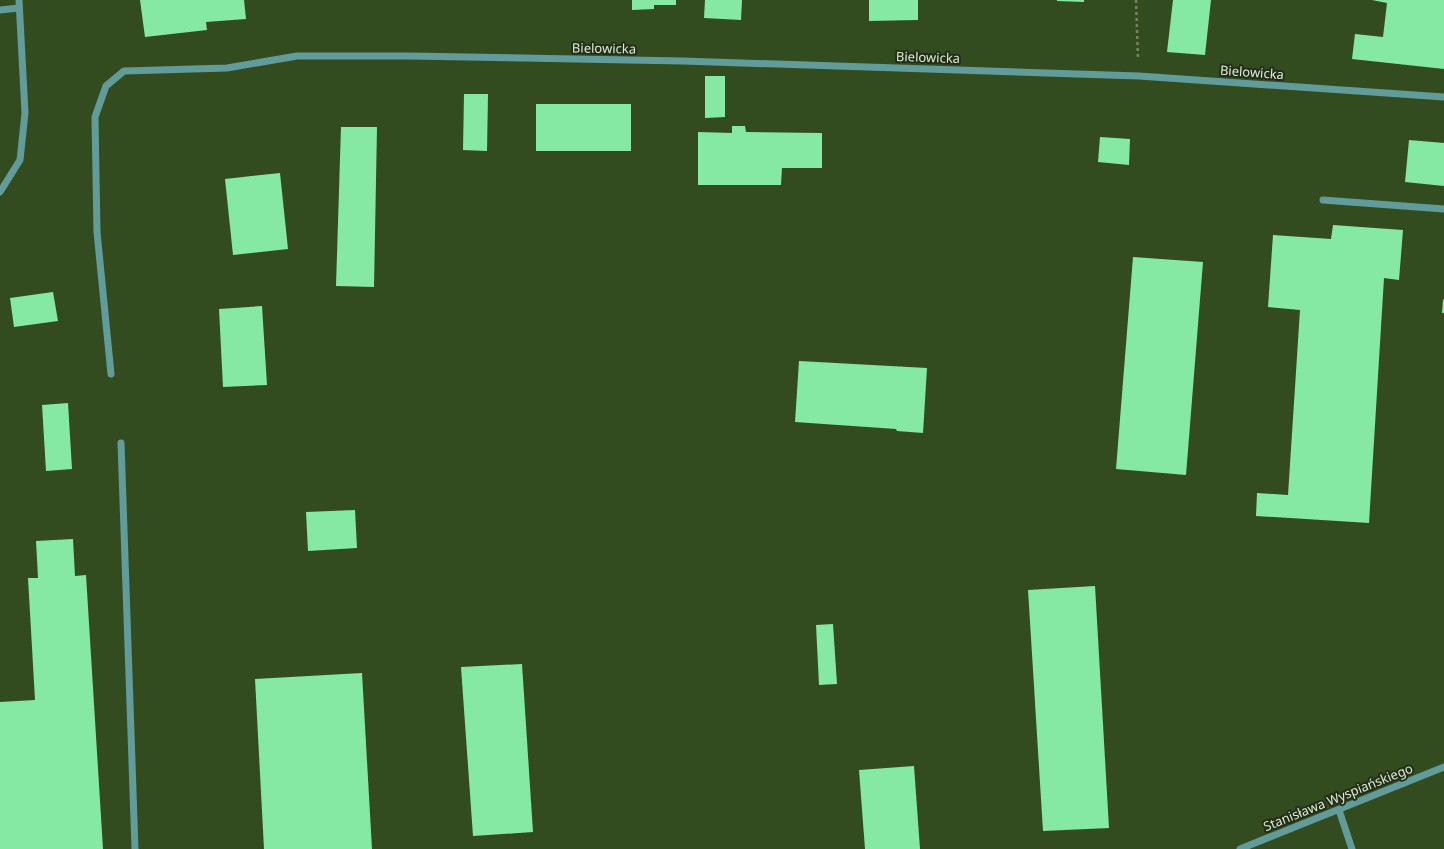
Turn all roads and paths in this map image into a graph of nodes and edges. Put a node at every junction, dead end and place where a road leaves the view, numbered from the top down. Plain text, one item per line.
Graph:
1 (19, 0) edge
2 (1136, 0) edge
3 (19, 8) junction
4 (0, 10) edge
5 (1139, 76) junction
6 (1444, 97) edge
7 (0, 192) edge
8 (1323, 200) dead end
9 (1444, 209) edge
10 (111, 374) dead end
11 (121, 443) dead end
12 (1444, 766) edge
13 (1339, 810) junction
14 (135, 849) edge
15 (1240, 849) edge
16 (1352, 849) edge

1 - 3 street
2 - 5 path
3 - 4 street
3 - 7 street
5 - 6 street, Bielowicka
5 - 10 street, Bielowicka
8 - 9 street
11 - 14 street
12 - 13 street, Stanisława Wyspiańskiego
13 - 15 street, Stanisława Wyspiańskiego
13 - 16 street

